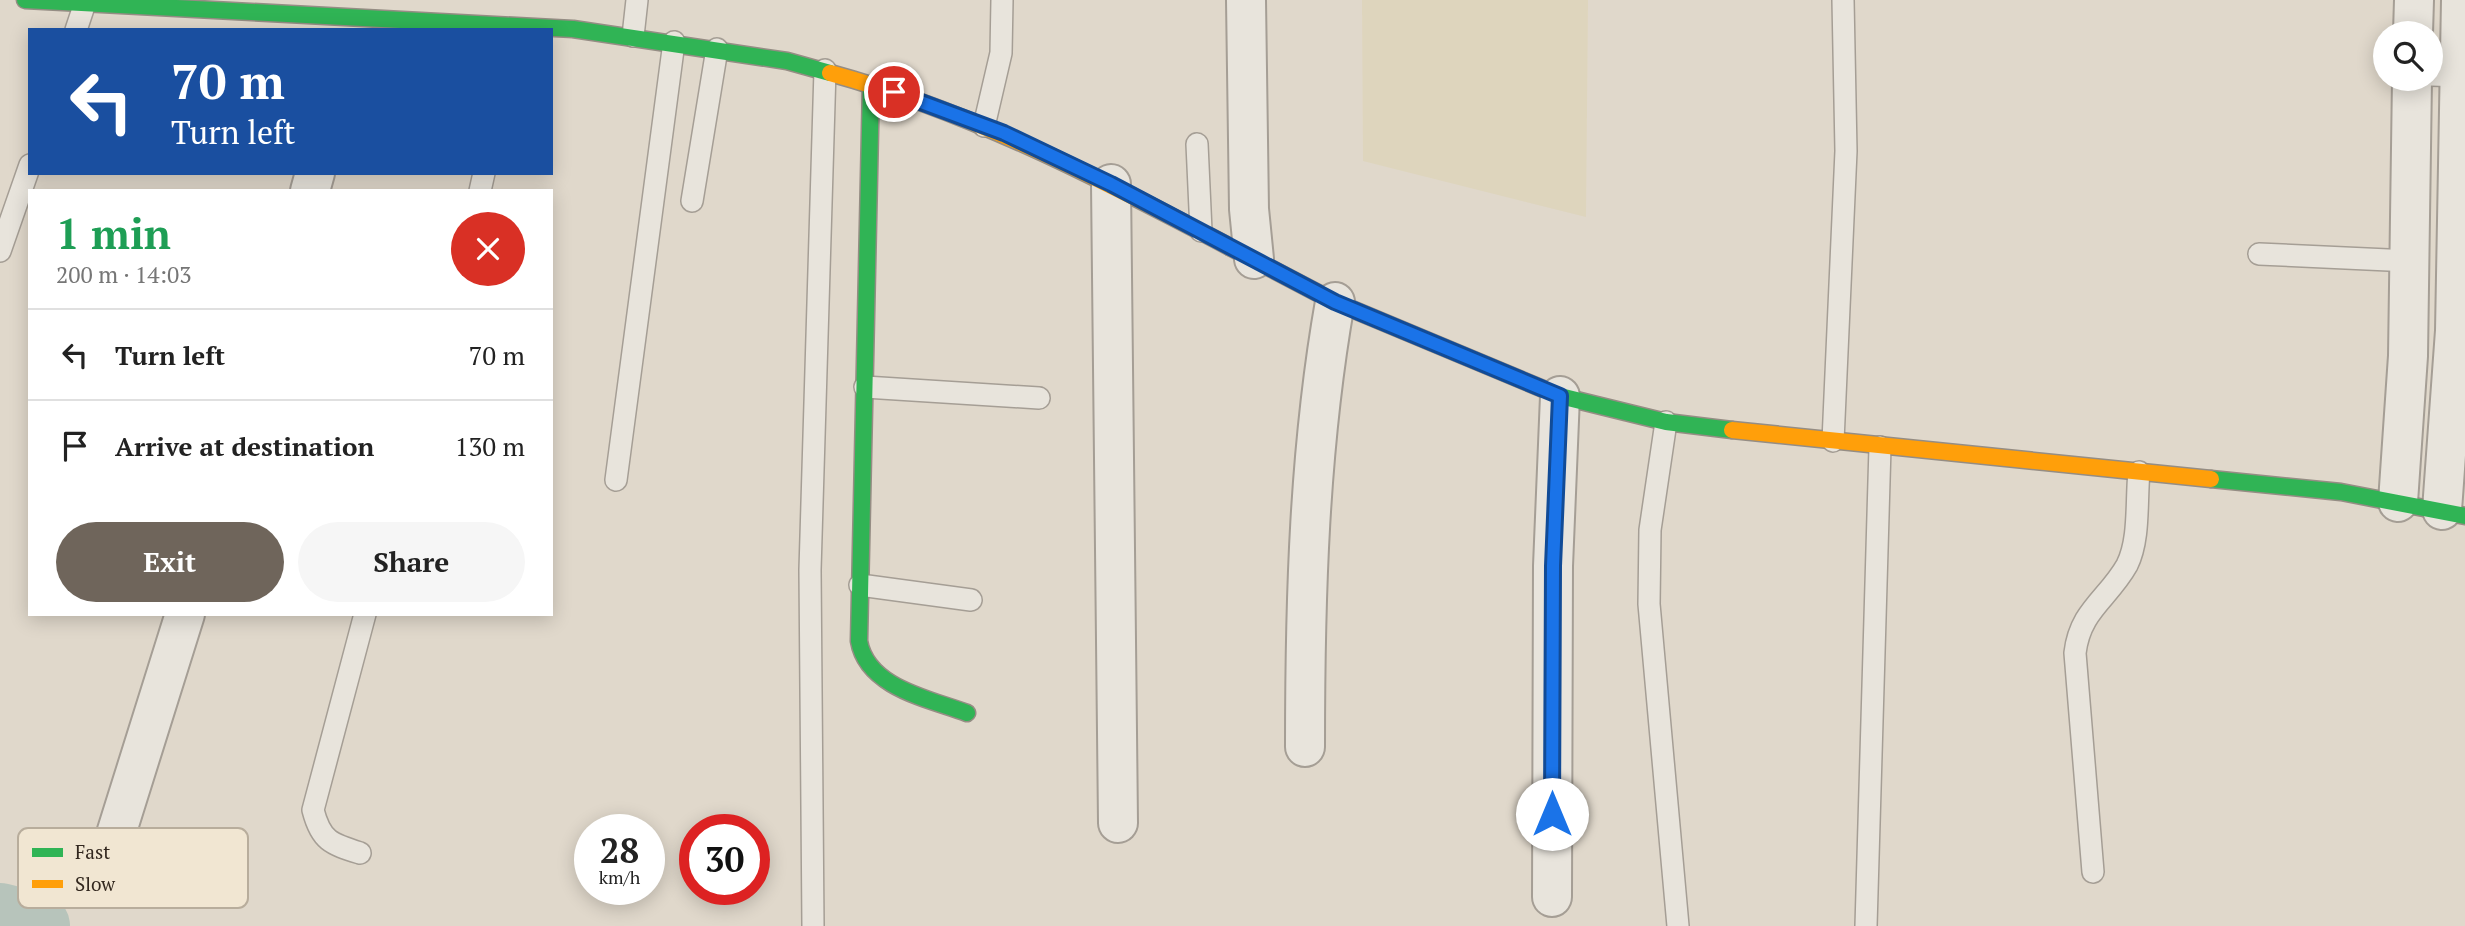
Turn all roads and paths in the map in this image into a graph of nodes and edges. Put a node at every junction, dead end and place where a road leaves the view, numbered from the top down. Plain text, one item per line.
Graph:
1 (25, 0) edge
2 (637, 0) edge
3 (1002, 0) edge
4 (1246, 0) edge
5 (1843, 0) edge
6 (2414, 0) edge
7 (2461, 0) edge
8 (85, 3) junction
9 (289, 7) edge
10 (2413, 21) edge
11 (358, 24) edge
12 (77, 28) edge
13 (520, 28) edge
14 (553, 30) edge
15 (634, 36) junction
16 (674, 42) junction
17 (717, 49) junction
18 (825, 70) junction
19 (2452, 75) edge
20 (871, 84) junction
21 (2412, 91) edge
22 (984, 125) junction
23 (1197, 144) dead end
24 (28, 171) edge
25 (1111, 184) junction
26 (692, 201) dead end
27 (1201, 231) junction
28 (0, 251) edge
29 (2259, 254) dead end
30 (1254, 259) junction
31 (2410, 261) junction
32 (1335, 302) junction
33 (2453, 355) junction
34 (2407, 356) junction
35 (865, 387) junction
36 (1560, 396) junction
37 (1039, 398) dead end
38 (1666, 422) junction
39 (1833, 441) junction
40 (1880, 447) junction
41 (2139, 472) junction
42 (615, 480) dead end
43 (2398, 502) junction
44 (2454, 513) edge
45 (860, 585) junction
46 (971, 600) dead end
47 (184, 616) edge
48 (364, 616) edge
49 (967, 713) dead end
50 (1305, 747) dead end
51 (1118, 823) dead end
52 (118, 828) edge
53 (360, 853) dead end
54 (2093, 872) dead end
55 (1552, 897) dead end
56 (813, 926) edge
57 (1678, 926) edge
58 (1866, 926) edge

1 - 8 street
2 - 15 lane
3 - 22 lane
4 - 30 street
5 - 39 lane
6 - 10 street
7 - 19 street
8 - 9 street
8 - 12 lane
9 - 11 street
11 - 13 street
14 - 15 street
15 - 16 street
16 - 17 street
16 - 42 lane
17 - 18 street
17 - 26 lane
18 - 20 street
18 - 56 lane
19 - 33 street
20 - 22 street
20 - 35 street
21 - 31 street
22 - 25 street
23 - 27 lane
24 - 28 lane
25 - 27 street
25 - 51 street
27 - 30 street
29 - 31 lane
30 - 32 street
31 - 34 street
32 - 36 street
32 - 50 street
33 - 34 street
33 - 44 street
34 - 43 street
35 - 37 lane
35 - 45 street
36 - 38 street
36 - 55 street
38 - 39 street
38 - 57 lane
39 - 40 street
40 - 41 street
40 - 58 lane
41 - 43 street
41 - 54 lane
43 - 44 street
45 - 46 lane
45 - 49 street
47 - 52 street
48 - 53 lane

